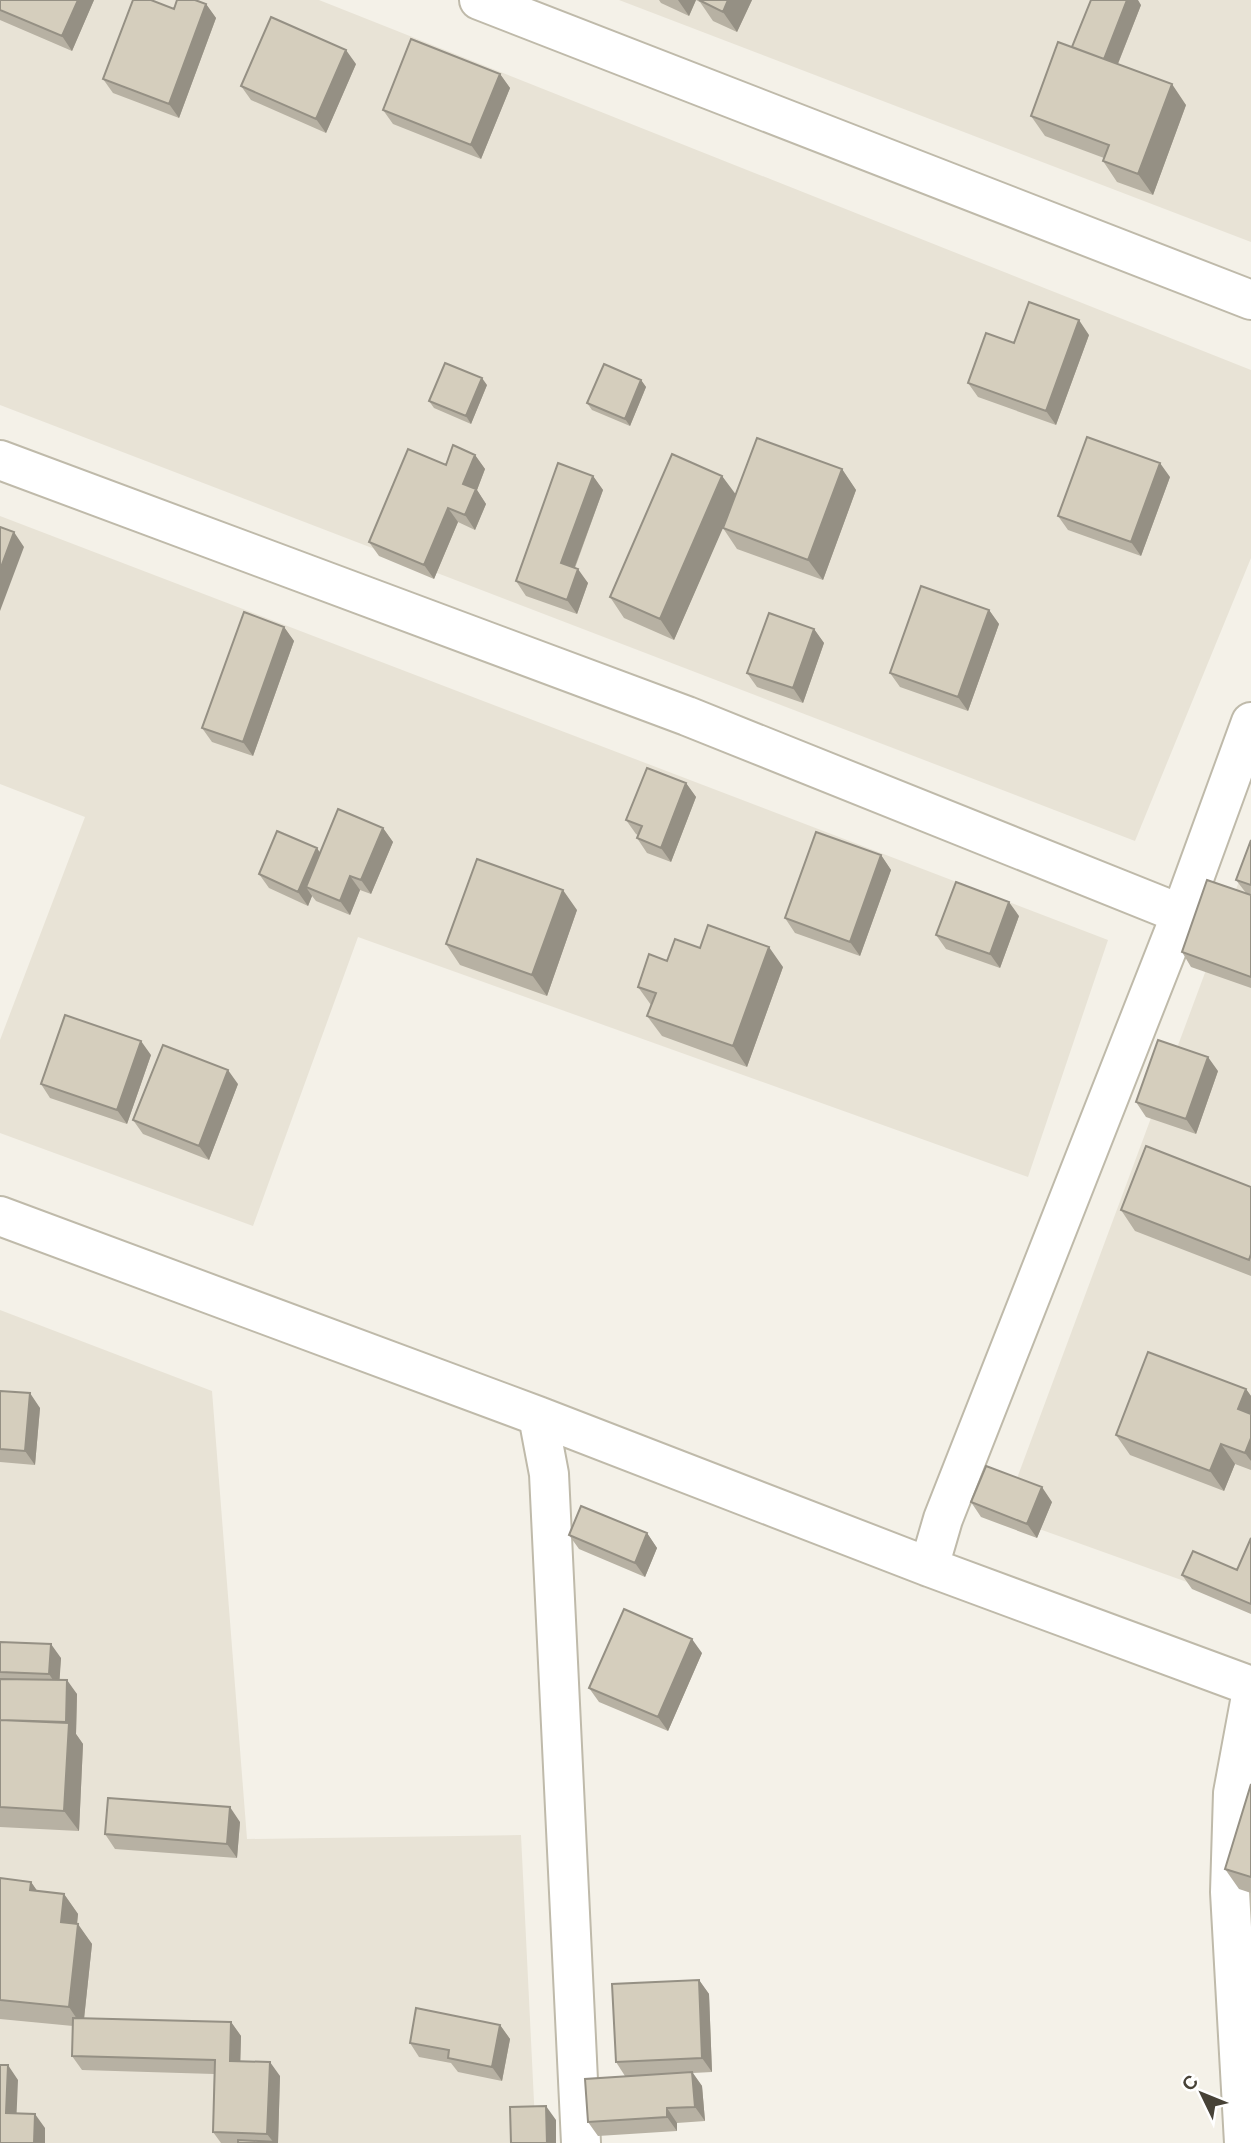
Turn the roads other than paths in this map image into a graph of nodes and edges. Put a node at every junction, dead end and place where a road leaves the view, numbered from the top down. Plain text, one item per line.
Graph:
1 (479, 0) edge
2 (1251, 300) edge
3 (0, 460) edge
4 (1251, 722) edge
5 (1181, 914) junction
6 (0, 1216) edge
7 (538, 1416) junction
8 (929, 1567) junction
9 (1251, 1686) edge
10 (1251, 1696) edge
11 (581, 2143) edge
12 (1244, 2143) edge

1 - 2 street
3 - 5 street
4 - 5 street
5 - 8 street
6 - 7 street
7 - 8 street
7 - 11 street
8 - 9 street
10 - 12 street

